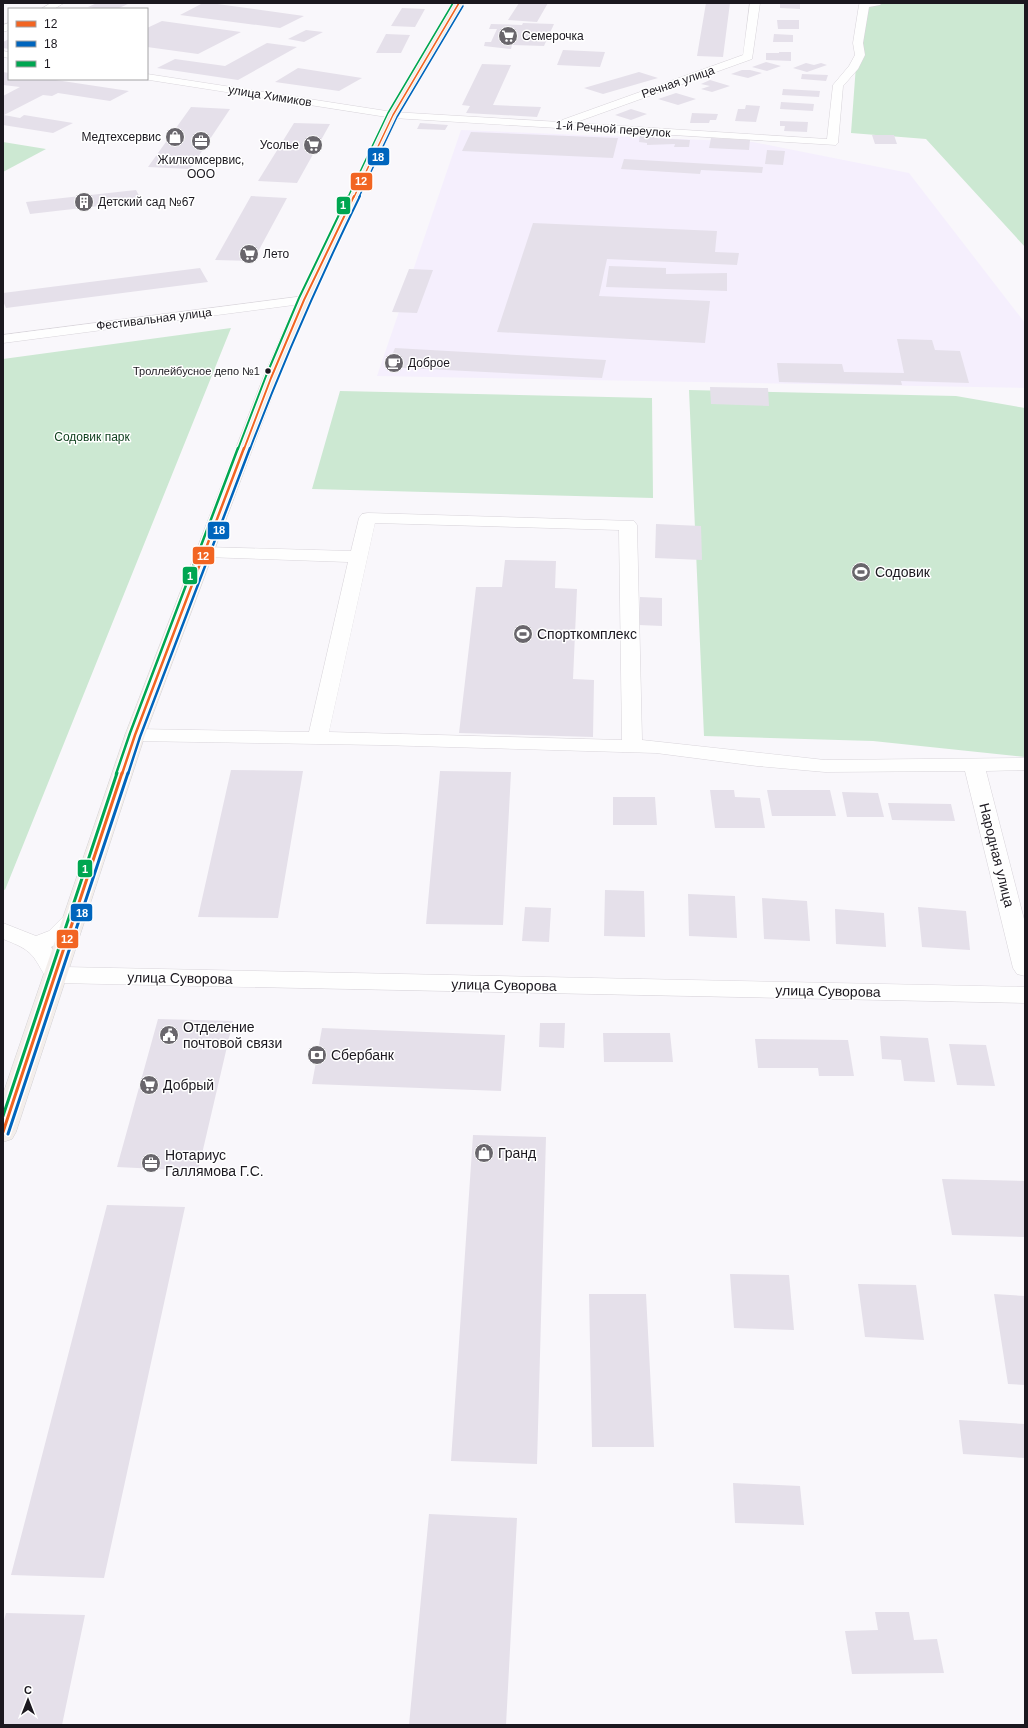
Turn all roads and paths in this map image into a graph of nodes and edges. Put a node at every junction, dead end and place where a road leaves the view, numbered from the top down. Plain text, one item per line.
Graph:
1 (59, 3) edge
2 (459, 3) edge
3 (755, 3) edge
4 (877, 3) edge
5 (48, 8) edge
6 (148, 77) edge
7 (393, 115) junction
8 (557, 125) junction
9 (304, 300) junction
10 (3, 339) edge
11 (205, 552) junction
12 (358, 557) junction
13 (135, 735) junction
14 (318, 738) junction
15 (632, 746) junction
16 (1025, 764) edge
17 (974, 765) junction
18 (74, 919) junction
19 (3, 931) edge
20 (1021, 935) edge
21 (36, 944) junction
22 (1025, 968) edge
23 (56, 976) junction
24 (1025, 995) edge
25 (3, 1132) edge

1 - 5 street
2 - 7 main road
3 - 8 street, Речная улица
4 - 8 street, 1-й Речной переулок
6 - 7 street, улица Химиков
7 - 8 street, 1-й Речной переулок
7 - 9 main road
9 - 10 street, Фестивальная улица
9 - 11 main road
11 - 12 street
11 - 13 main road
12 - 14 street
12 - 15 street
13 - 14 street
13 - 18 main road
14 - 15 street
15 - 17 street
16 - 17 street
17 - 20 street, Народная улица
18 - 21 street
18 - 23 main road
19 - 21 street
20 - 22 street, Народная улица
21 - 23 street
23 - 24 street, улица Суворова
23 - 25 main road

